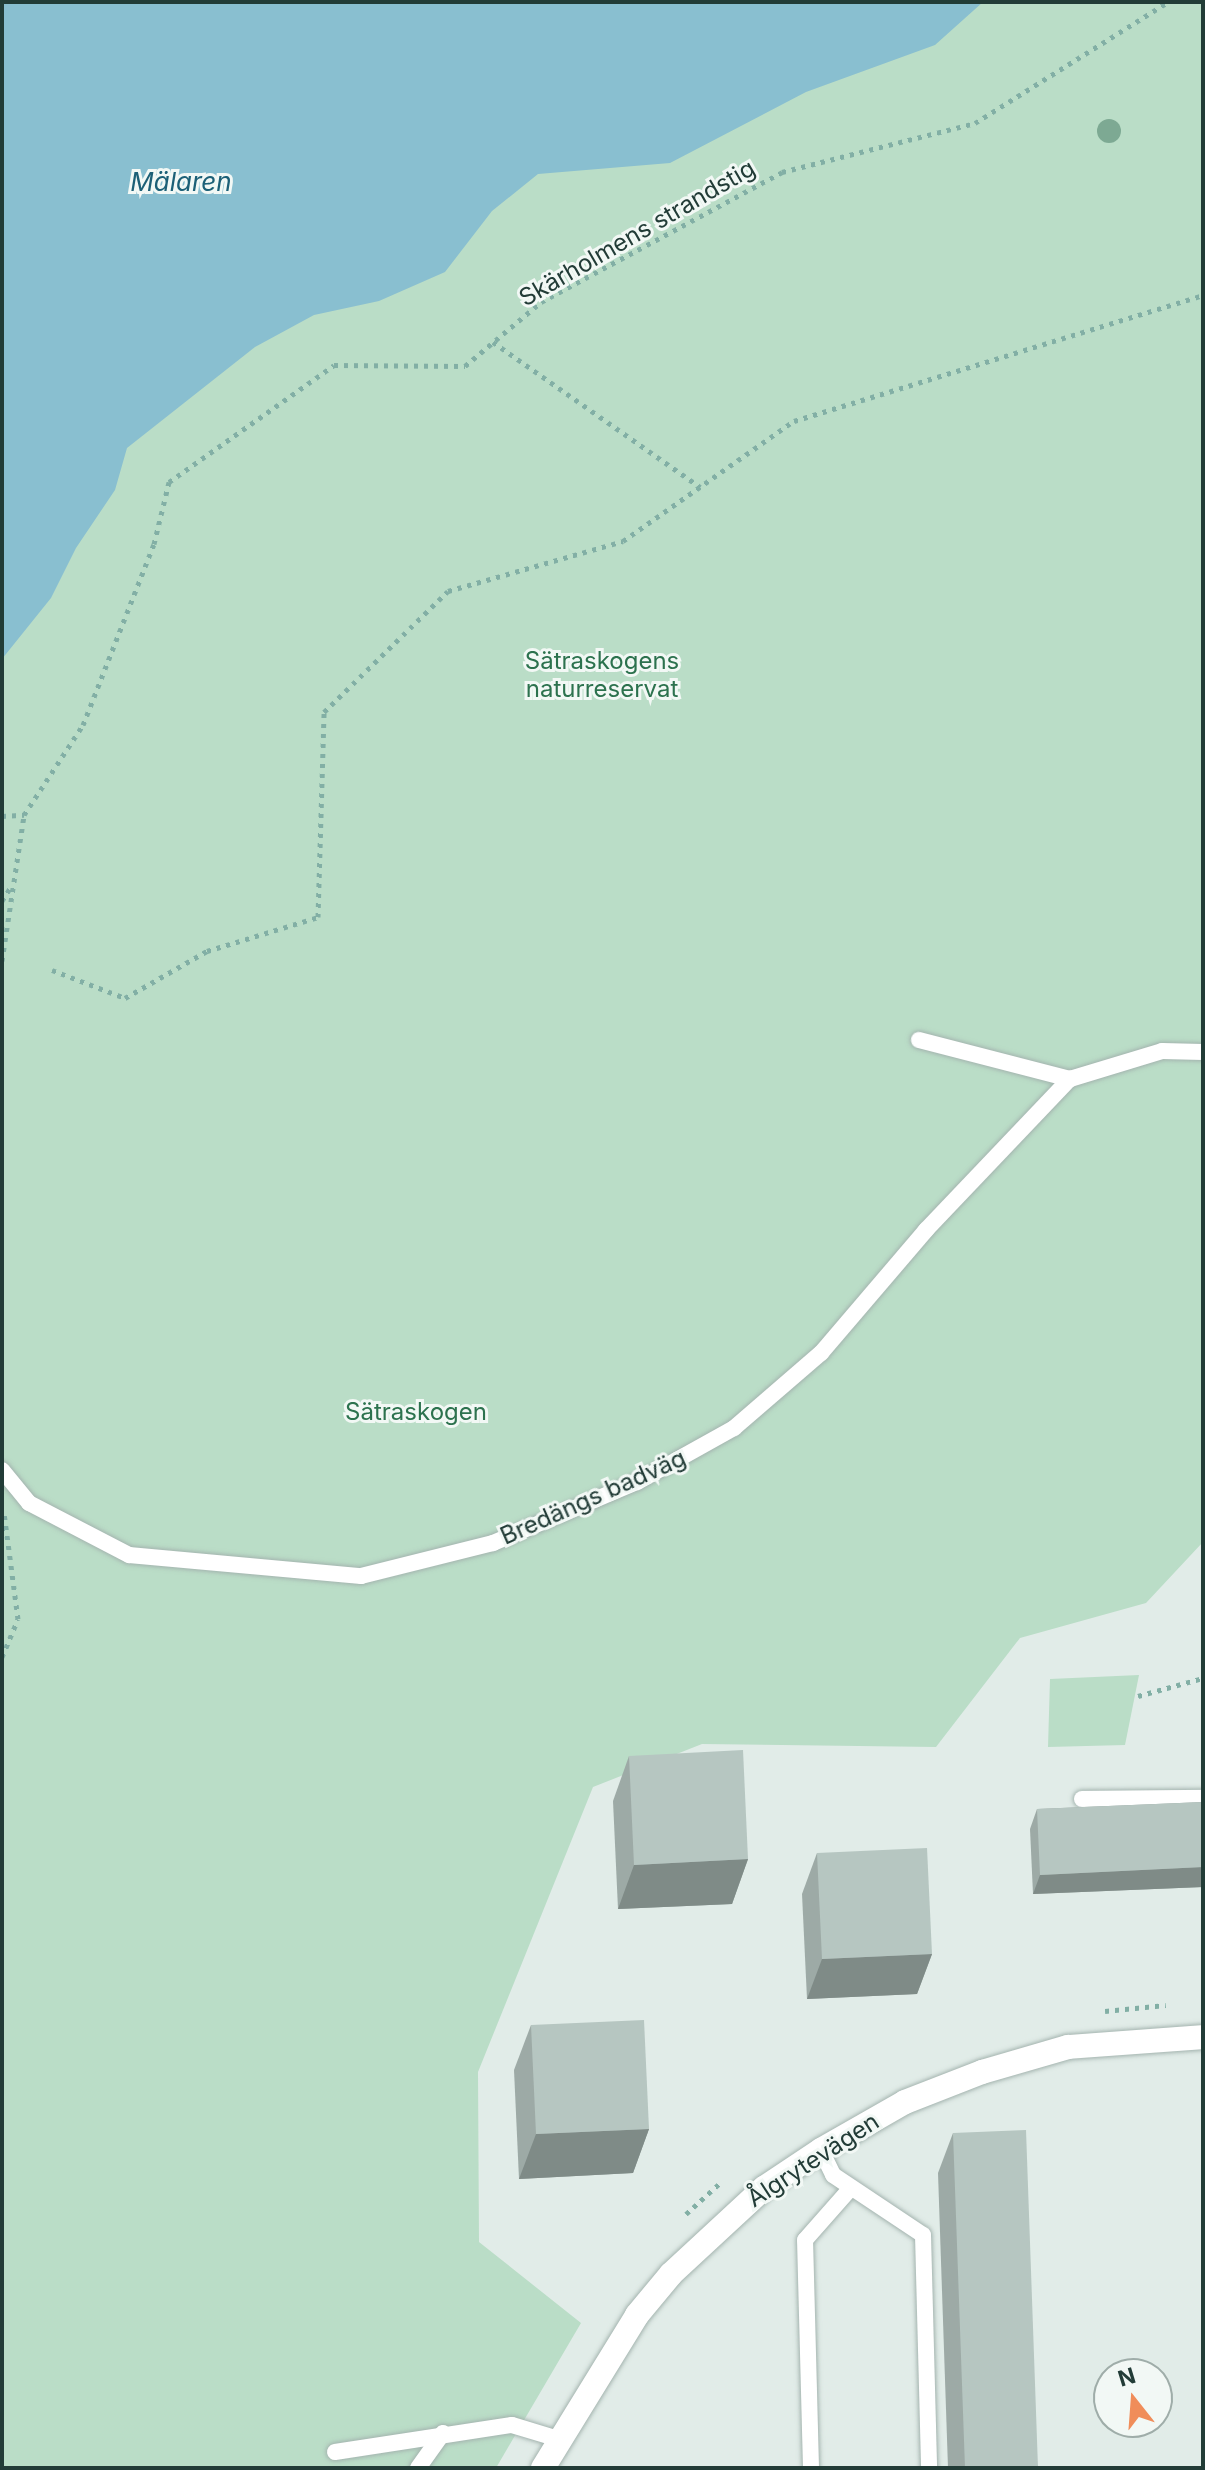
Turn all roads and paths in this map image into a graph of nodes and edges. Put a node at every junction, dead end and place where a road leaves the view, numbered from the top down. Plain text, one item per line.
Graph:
1 (1168, 2) edge
2 (1203, 295) edge
3 (493, 342) junction
4 (700, 487) junction
5 (24, 815) junction
6 (2, 816) edge
7 (11, 886) junction
8 (2, 901) edge
9 (2, 961) edge
10 (52, 970) dead end
11 (919, 1040) dead end
12 (1203, 1052) edge
13 (1070, 1079) junction
14 (5, 1473) edge
15 (2, 1657) edge
16 (1203, 1678) edge
17 (1138, 1696) dead end
18 (1203, 1798) edge
19 (1082, 1799) dead end
20 (1203, 2037) edge
21 (821, 2150) junction
22 (850, 2189) junction
23 (443, 2433) junction
24 (558, 2439) junction
25 (335, 2452) dead end
26 (418, 2468) edge
27 (543, 2468) edge
28 (811, 2468) edge
29 (929, 2468) edge

1 - 3 path, Skärholmens strandstig
2 - 4 path
3 - 4 path
3 - 5 path, Skärholmens strandstig
4 - 10 path
5 - 6 path
5 - 7 path, Skärholmens strandstig
7 - 8 path
7 - 9 path, Skärholmens strandstig
11 - 13 lane
12 - 13 lane, Bredängs badväg
13 - 14 lane, Bredängs badväg
14 - 15 path
16 - 17 path
18 - 19 lane
20 - 21 street, Ålgrytevägen
21 - 22 lane
21 - 24 street, Ålgrytevägen
22 - 28 lane
22 - 29 lane
23 - 24 lane
23 - 25 lane
23 - 26 lane
24 - 27 street, Ålgrytevägen

